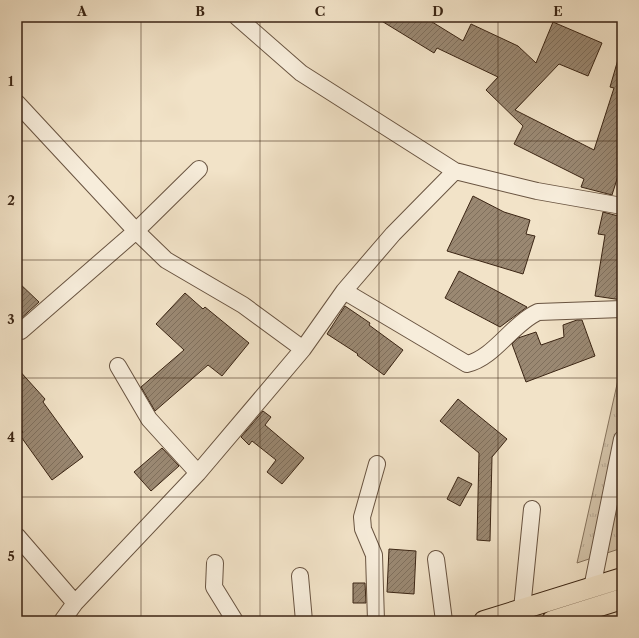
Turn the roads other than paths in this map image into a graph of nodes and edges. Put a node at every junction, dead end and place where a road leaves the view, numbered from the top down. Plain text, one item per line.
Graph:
1 (237, 17) edge
2 (17, 103) edge
3 (199, 169) dead end
4 (455, 172) junction
5 (622, 206) edge
6 (136, 231) junction
7 (344, 291) junction
8 (622, 309) edge
9 (21, 331) dead end
10 (303, 349) junction
11 (118, 366) dead end
12 (622, 438) edge
13 (377, 464) dead end
14 (198, 473) junction
15 (532, 509) dead end
16 (17, 536) edge
17 (436, 559) dead end
18 (215, 562) dead end
19 (300, 576) dead end
20 (622, 578) edge
21 (592, 588) junction
22 (622, 599) edge
23 (75, 603) junction
24 (522, 609) junction
25 (573, 618) edge
26 (62, 621) edge
27 (235, 621) edge
28 (304, 621) edge
29 (376, 621) edge
30 (444, 621) edge
31 (484, 621) edge
32 (552, 621) edge

1 - 4 street
2 - 6 street
3 - 6 street
4 - 5 street
4 - 7 street
6 - 9 street
6 - 10 street
7 - 8 street
7 - 10 street
10 - 14 street
11 - 14 street
12 - 21 street
13 - 29 street
14 - 23 street
15 - 24 street
16 - 23 street
17 - 30 street
18 - 27 street
19 - 28 street
20 - 21 main road
21 - 24 main road
22 - 25 main road
23 - 26 street
24 - 31 main road
25 - 32 main road

